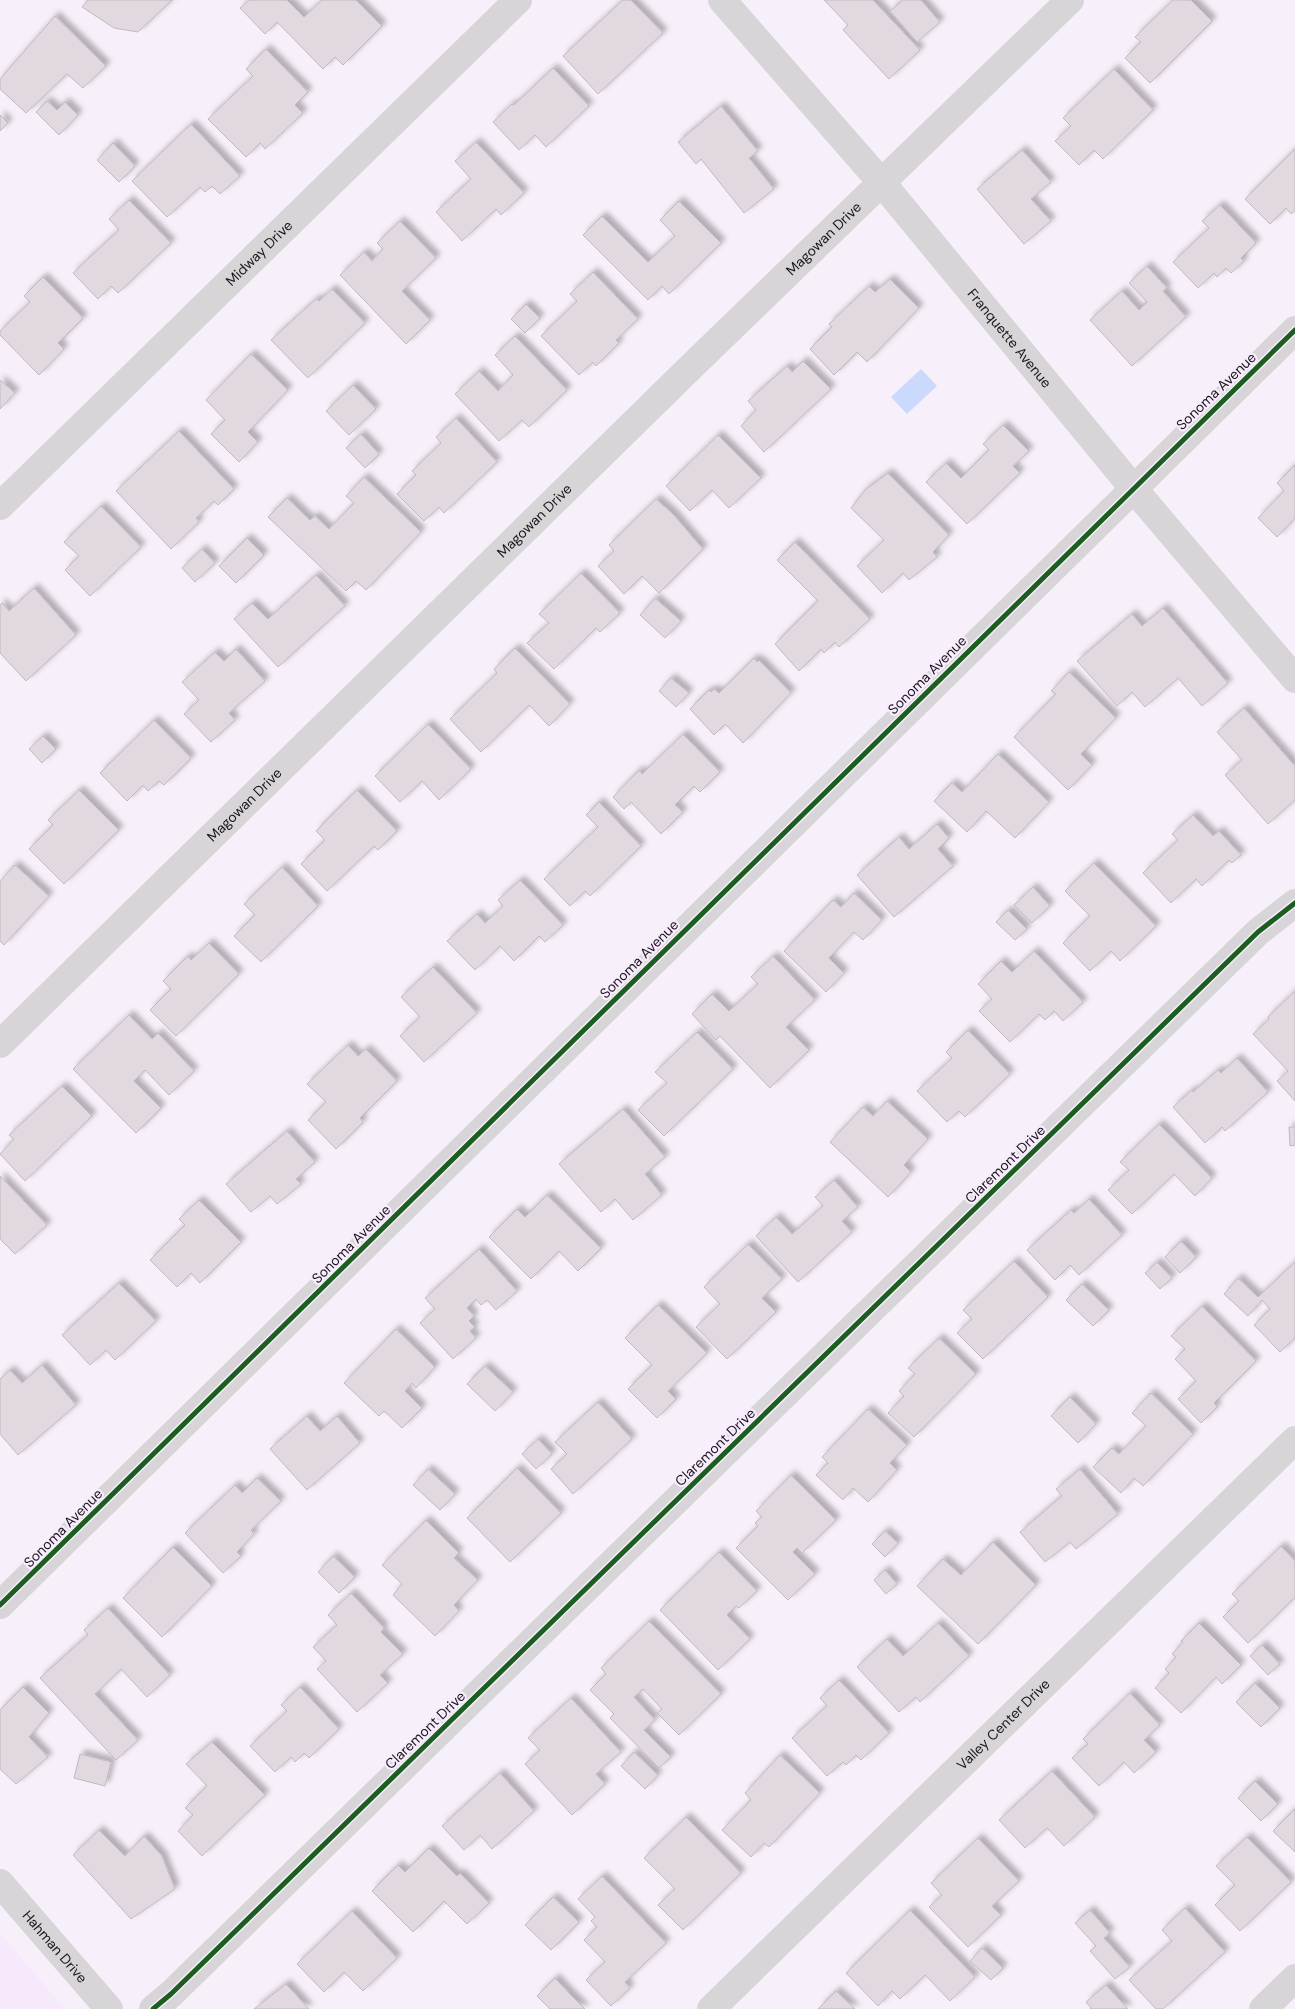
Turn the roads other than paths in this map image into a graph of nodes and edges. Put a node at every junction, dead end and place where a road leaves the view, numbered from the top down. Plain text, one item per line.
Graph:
1 (518, 0) edge
2 (722, 0) edge
3 (1070, 0) edge
4 (882, 184) junction
5 (1295, 330) edge
6 (1133, 488) junction
7 (0, 506) edge
8 (1295, 679) edge
9 (1295, 903) edge
10 (0, 1044) edge
11 (1295, 1440) edge
12 (0, 1606) edge
13 (0, 1883) edge
14 (1295, 1978) edge
15 (109, 2009) edge
16 (153, 2009) edge
17 (711, 2009) edge
18 (1263, 2009) edge

1 - 7 street, Midway Drive
2 - 4 street, Franquette Avenue
3 - 4 street, Magowan Drive
4 - 6 street, Franquette Avenue
4 - 10 street, Magowan Drive
5 - 6 street, Sonoma Avenue
6 - 8 street, Franquette Avenue
6 - 12 street, Sonoma Avenue
9 - 16 street, Claremont Drive
11 - 17 street, Valley Center Drive
13 - 15 street, Hahman Drive
14 - 18 street

